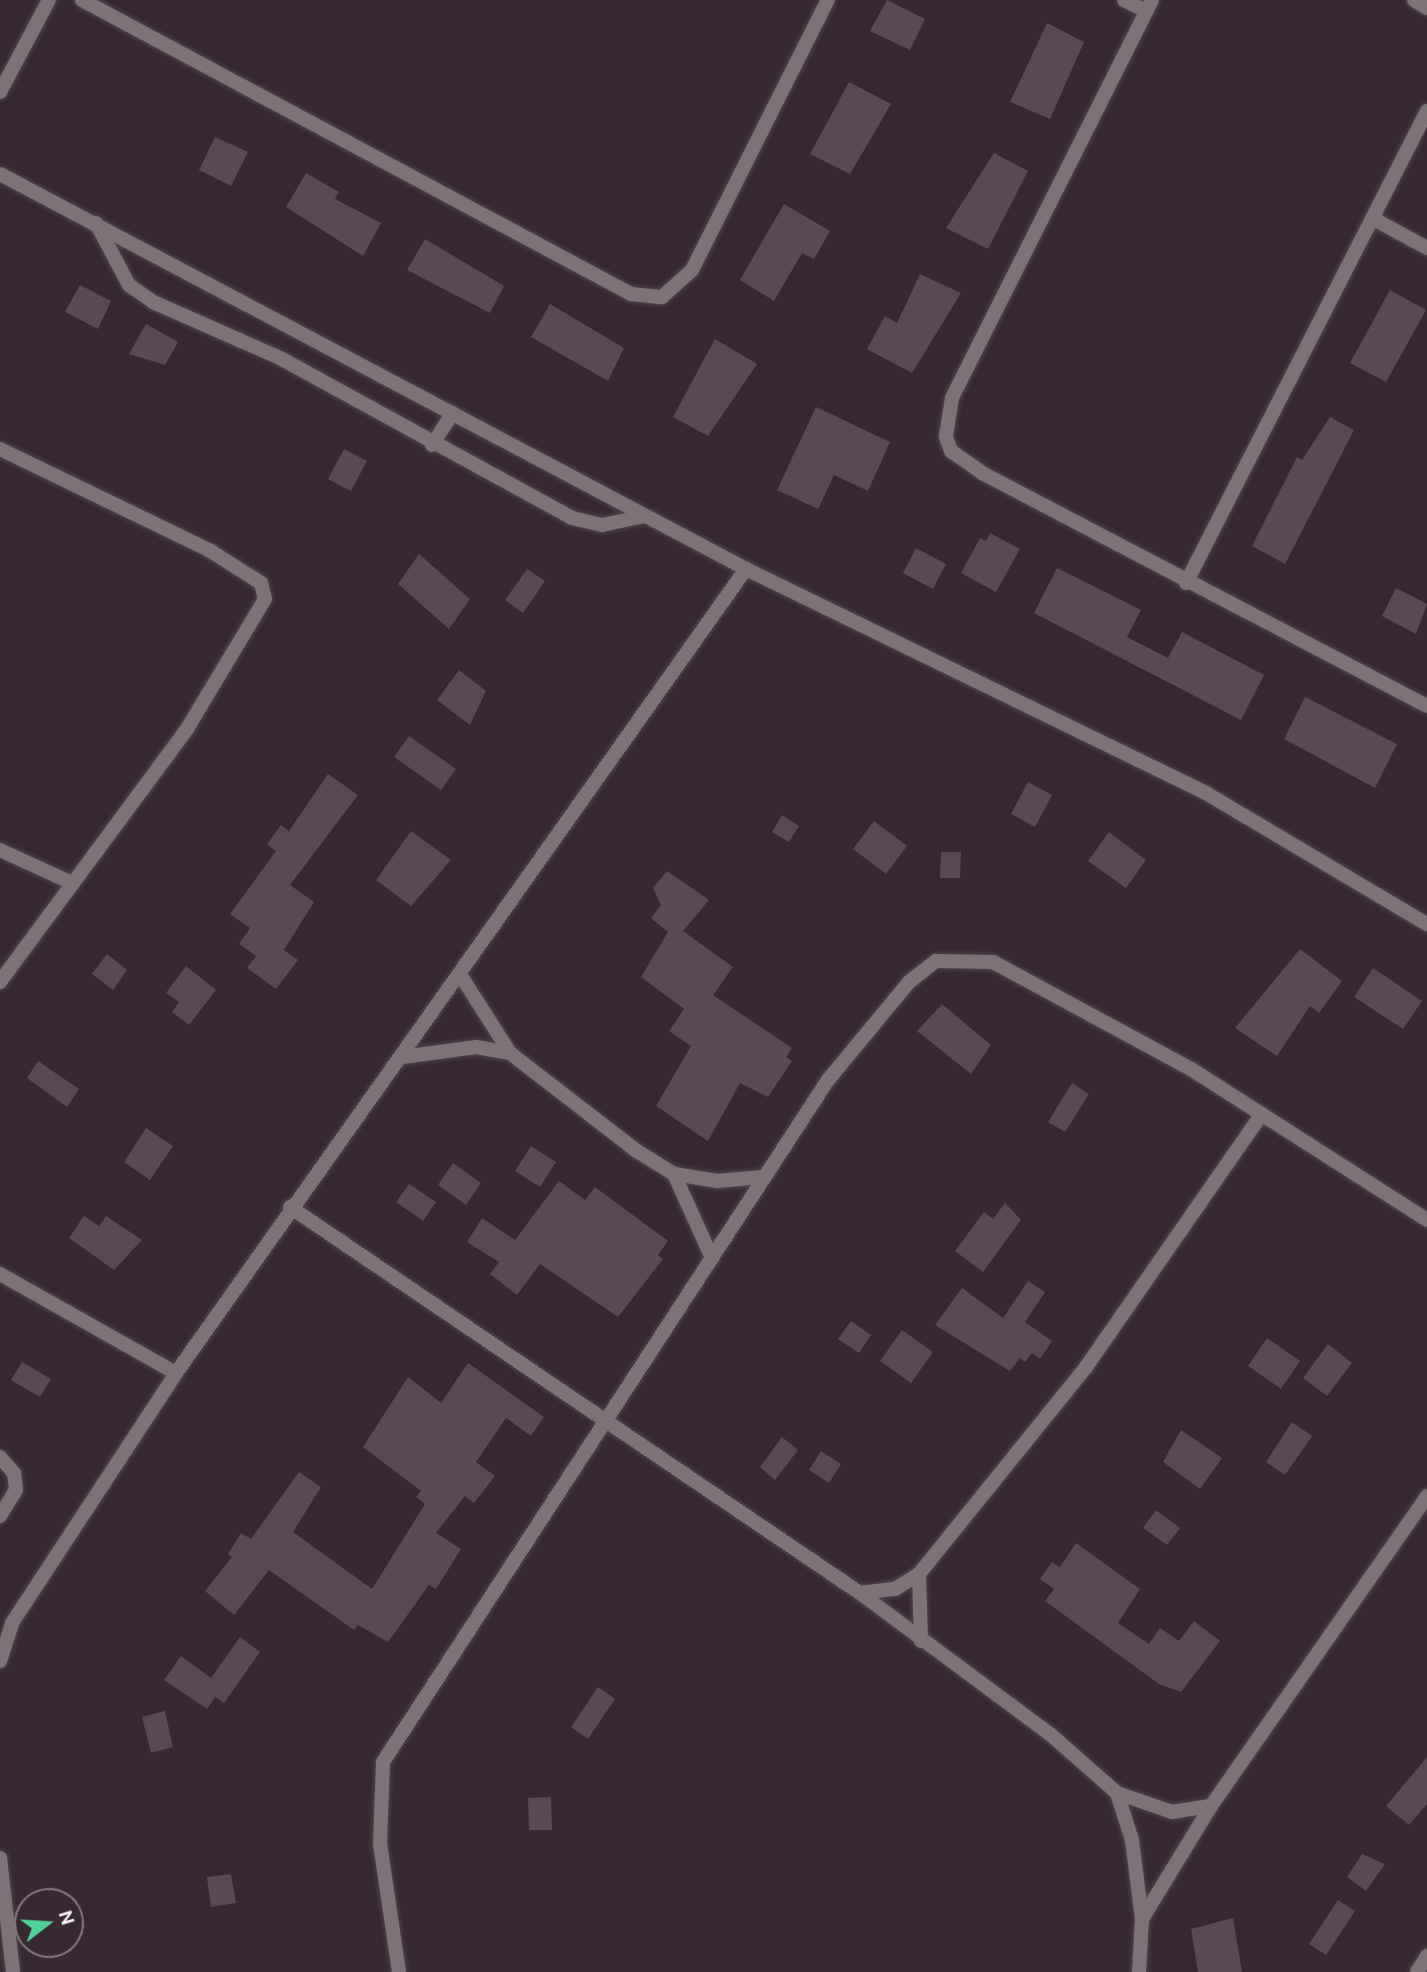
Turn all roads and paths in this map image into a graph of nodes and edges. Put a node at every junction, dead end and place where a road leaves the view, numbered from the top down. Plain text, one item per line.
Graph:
1 (49, 0) edge
2 (82, 0) edge
3 (828, 0) edge
4 (1124, 0) edge
5 (1414, 0) edge
6 (1149, 6) edge
7 (1427, 8) edge
8 (0, 92) edge
9 (1427, 111) edge
10 (0, 174) edge
11 (1372, 218) junction
12 (96, 223) junction
13 (1427, 248) edge
14 (453, 413) junction
15 (432, 445) junction
16 (0, 449) edge
17 (645, 516) junction
18 (746, 569) junction
19 (1186, 583) junction
20 (1427, 706) edge
21 (0, 850) edge
22 (70, 882) junction
23 (1427, 925) edge
24 (461, 976) junction
25 (0, 982) edge
26 (510, 1054) junction
27 (402, 1057) junction
28 (1262, 1114) junction
29 (674, 1174) junction
30 (762, 1177) junction
31 (290, 1207) junction
32 (1427, 1220) edge
33 (712, 1258) junction
34 (0, 1274) edge
35 (176, 1373) junction
36 (604, 1418) junction
37 (0, 1457) edge
38 (1427, 1496) edge
39 (0, 1516) edge
40 (919, 1574) junction
41 (860, 1593) junction
42 (922, 1641) junction
43 (0, 1661) edge
44 (1117, 1793) junction
45 (1211, 1805) junction
46 (0, 1858) edge
47 (1142, 1919) junction
48 (1427, 1956) edge
49 (13, 1972) edge
50 (399, 1972) edge
51 (1139, 1972) edge
52 (1417, 1972) edge

1 - 8 street
2 - 3 street
4 - 6 street
5 - 7 street
6 - 19 street
9 - 11 street
10 - 12 street
11 - 13 street
11 - 19 street
12 - 14 street
12 - 15 street
14 - 15 street
14 - 17 street
15 - 17 street
16 - 22 street
17 - 18 street
18 - 23 street
18 - 24 street
19 - 20 street
21 - 22 street
22 - 25 street
24 - 26 street
24 - 27 street
26 - 27 street
26 - 29 street
27 - 31 street
28 - 30 street
28 - 32 street
28 - 40 street
29 - 30 street
29 - 33 street
30 - 33 street
31 - 35 street
31 - 36 street
33 - 36 street
34 - 35 street
35 - 43 street
36 - 41 street
36 - 50 street
37 - 39 street
38 - 45 street
40 - 41 street
40 - 42 street
41 - 42 street
42 - 44 street
44 - 45 street
44 - 47 street
45 - 47 street
46 - 49 street
47 - 51 street
48 - 52 street

